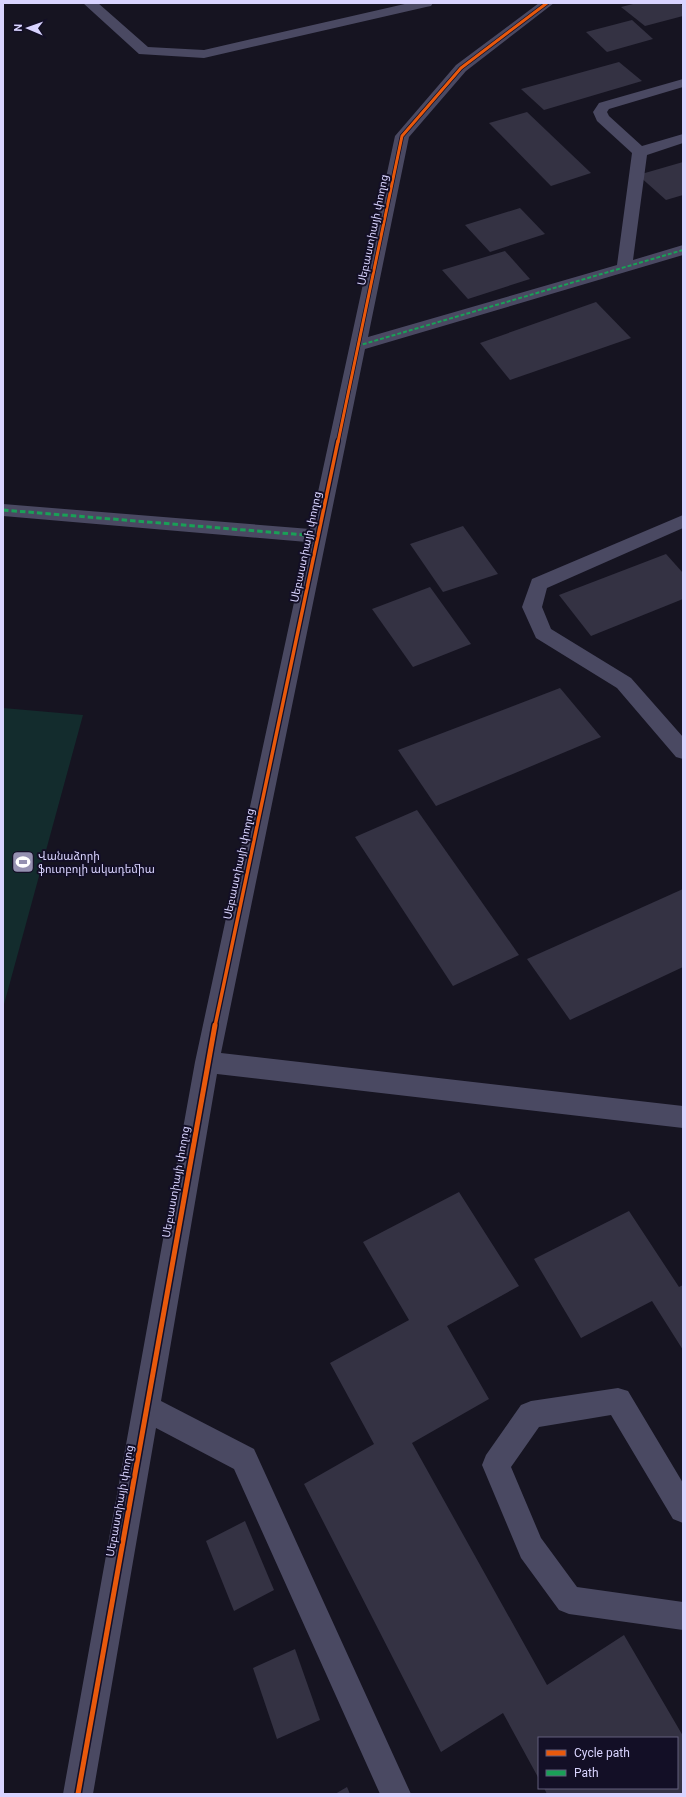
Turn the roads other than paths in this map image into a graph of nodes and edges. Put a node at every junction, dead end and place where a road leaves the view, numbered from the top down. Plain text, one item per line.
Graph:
1 (90, 3) edge
2 (426, 3) edge
3 (547, 3) edge
4 (683, 83) edge
5 (683, 138) edge
6 (640, 152) junction
7 (683, 250) edge
8 (624, 268) junction
9 (357, 346) junction
10 (3, 510) edge
11 (683, 521) edge
12 (317, 536) junction
13 (683, 751) edge
14 (207, 1062) junction
15 (683, 1117) edge
16 (146, 1408) junction
17 (683, 1509) edge
18 (683, 1616) edge
19 (78, 1794) edge
20 (396, 1794) edge

1 - 2 street
3 - 9 street, Սեբաստիայի փողոց
4 - 6 street
5 - 6 street
6 - 8 street
7 - 8 street
8 - 9 street
9 - 12 street, Սեբաստիայի փողոց
10 - 12 street
11 - 13 street
12 - 14 street, Սեբաստիայի փողոց
14 - 15 street
14 - 16 street, Սեբաստիայի փողոց
16 - 19 street, Սեբաստիայի փողոց
16 - 20 street
17 - 18 street

